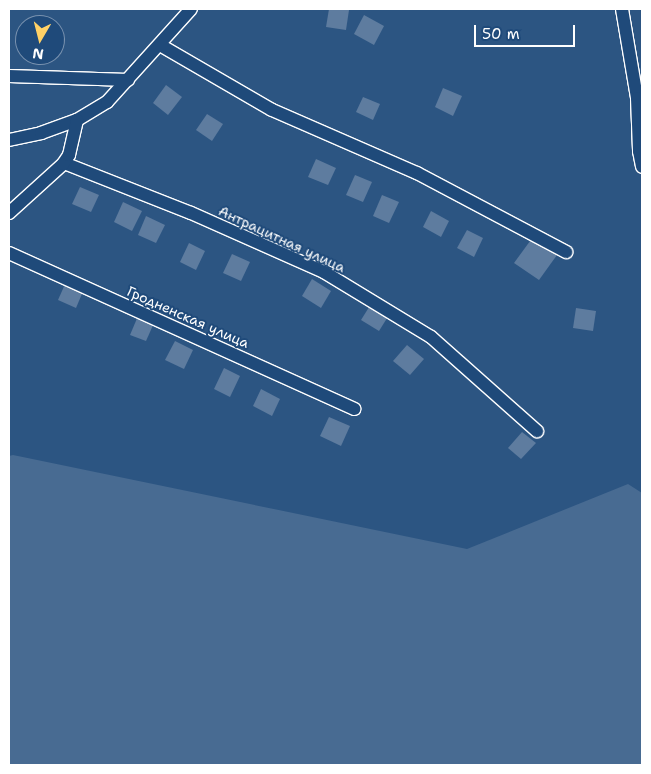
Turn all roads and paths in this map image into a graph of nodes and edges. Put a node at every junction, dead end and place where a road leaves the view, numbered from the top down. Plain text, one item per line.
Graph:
1 (191, 9) edge
2 (622, 9) edge
3 (160, 45) junction
4 (9, 76) edge
5 (128, 80) junction
6 (77, 120) junction
7 (9, 140) edge
8 (64, 163) junction
9 (642, 167) edge
10 (9, 213) edge
11 (566, 252) dead end
12 (9, 253) edge
13 (354, 409) dead end
14 (537, 432) dead end

1 - 3 street
2 - 9 street
3 - 5 street
3 - 11 street
4 - 5 street
5 - 6 street
6 - 7 street
6 - 8 street
8 - 10 street
8 - 14 street, Антрацитная улица
12 - 13 street, Гродненская улица

